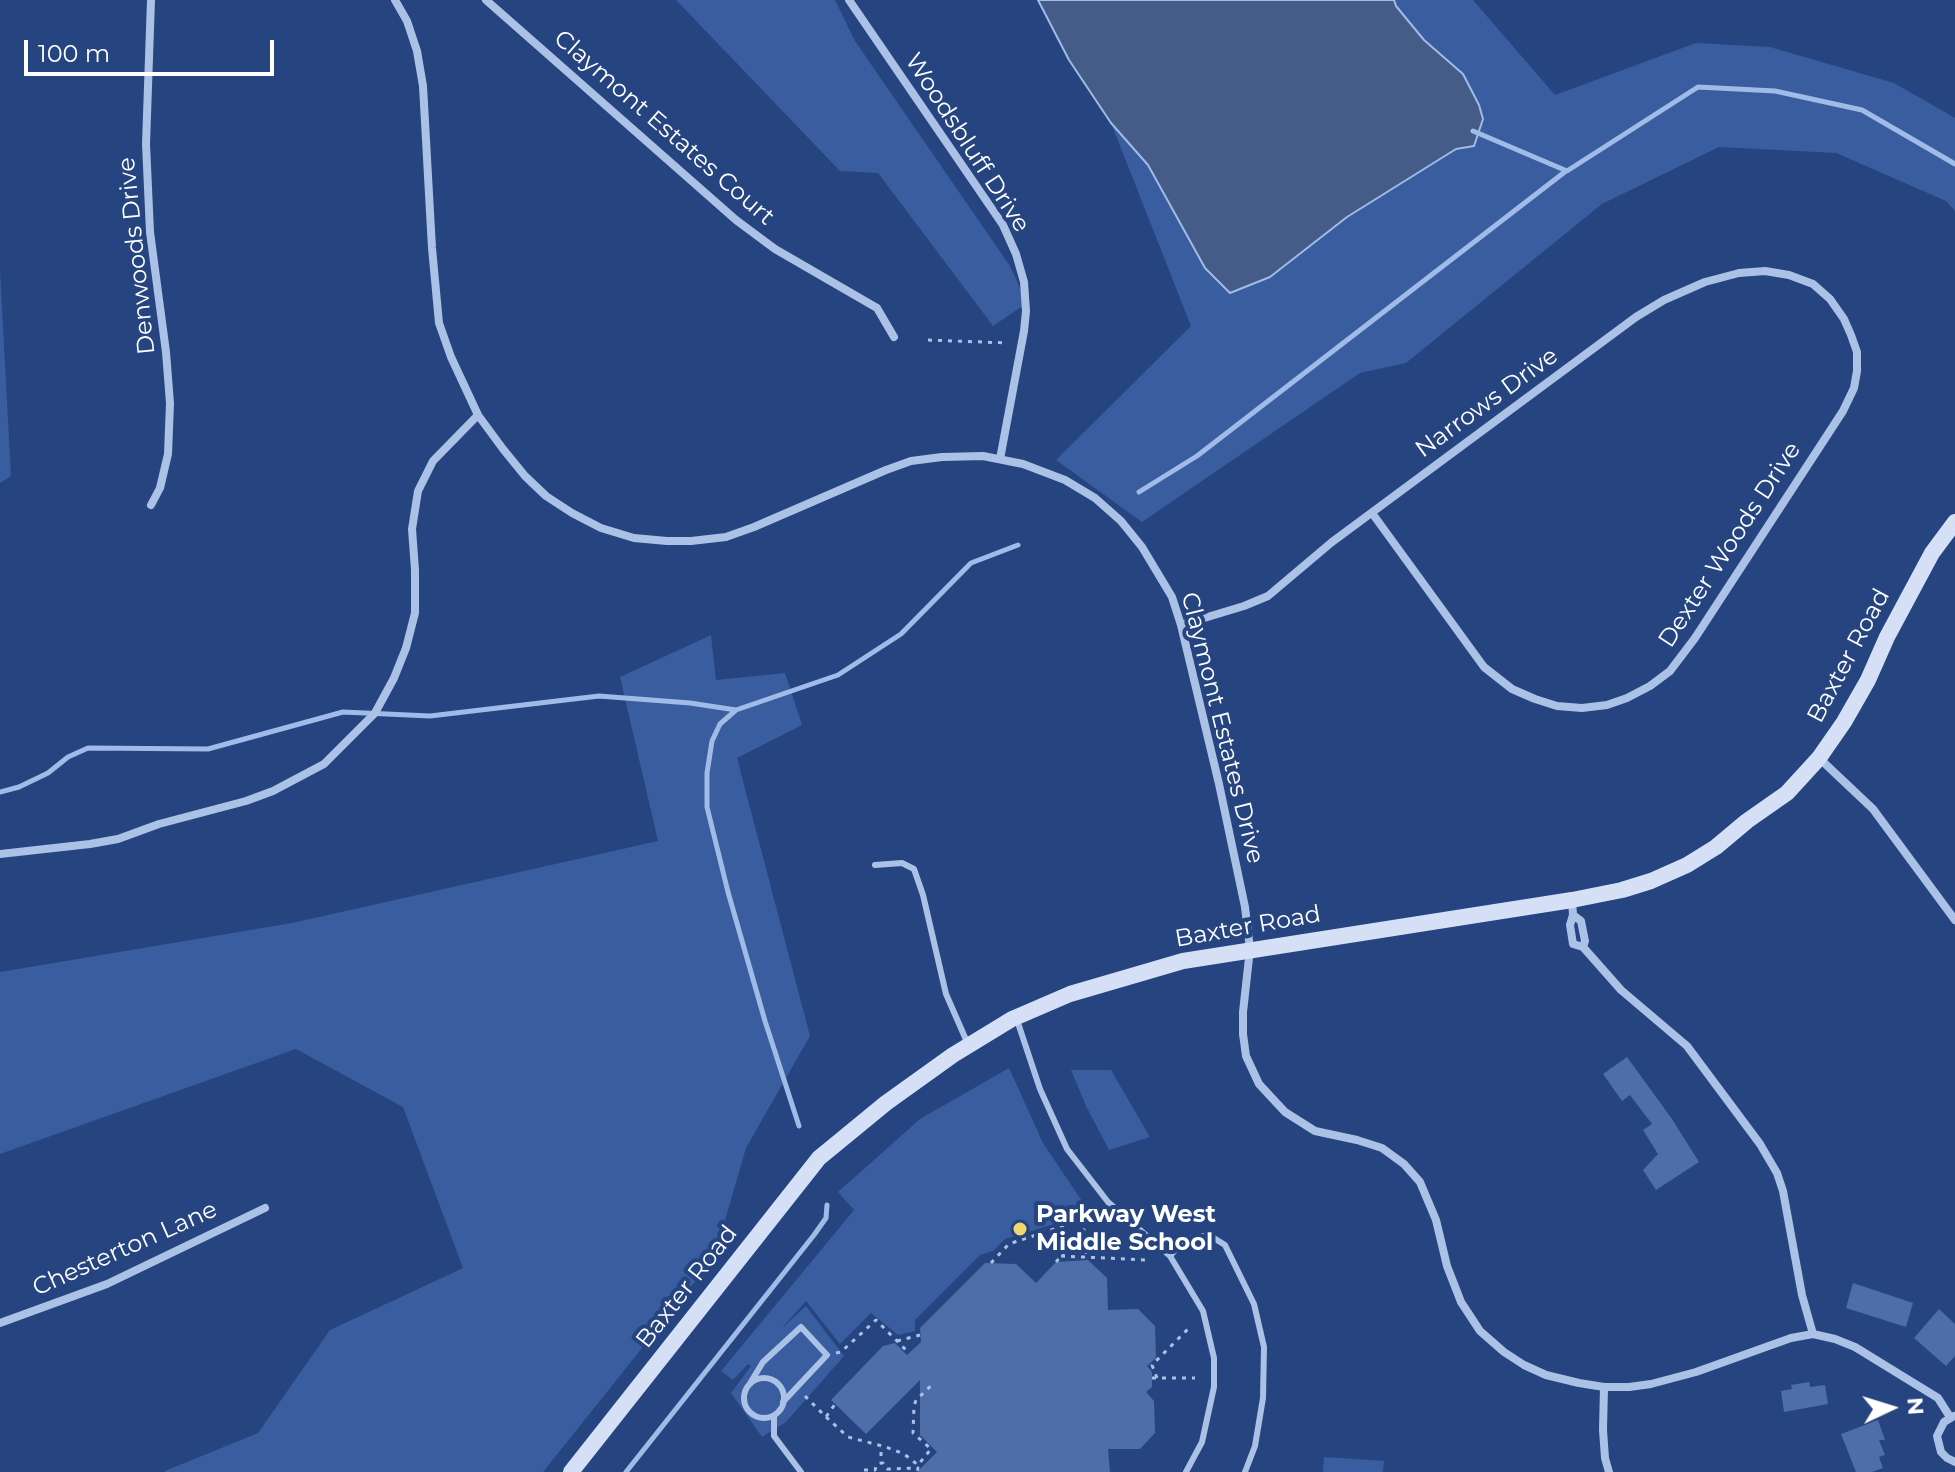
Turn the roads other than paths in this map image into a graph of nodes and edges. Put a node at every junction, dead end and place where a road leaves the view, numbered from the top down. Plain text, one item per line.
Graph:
1 (151, 0) edge
2 (395, 0) edge
3 (486, 0) edge
4 (849, 0) edge
5 (1830, 299) joint
6 (894, 337) dead end
7 (478, 415) junction
8 (1000, 459) junction
9 (151, 505) dead end
10 (1372, 513) junction
11 (1955, 522) edge
12 (1181, 625) junction
13 (1819, 758) junction
14 (0, 854) edge
15 (875, 865) dead end
16 (1572, 908) junction
17 (1955, 920) edge
18 (1250, 949) junction
19 (1016, 1017) junction
20 (969, 1046) junction
21 (265, 1208) dead end
22 (1170, 1256) junction
23 (0, 1323) edge
24 (1813, 1334) junction
25 (749, 1385) junction
26 (1604, 1387) junction
27 (783, 1402) junction
28 (774, 1416) junction
29 (1953, 1416) edge
30 (1955, 1462) edge
31 (571, 1472) edge
32 (801, 1472) edge
33 (1186, 1472) edge
34 (1245, 1472) edge
35 (1609, 1472) edge

1 - 9 street, Denwoods Drive
2 - 7 street, Claymont Estates Drive
3 - 6 street, Claymont Estates Court
4 - 8 street, Woodsbluff Drive
5 - 10 street, Narrows Drive
5 - 10 street, Dexter Woods Drive
7 - 8 street, Claymont Estates Drive
7 - 14 street
8 - 12 street, Claymont Estates Drive
10 - 12 street, Narrows Drive
11 - 13 main road, Baxter Road
12 - 18 street, Claymont Estates Drive
13 - 16 main road, Baxter Road
13 - 17 street
15 - 20 lane
16 - 18 main road, Baxter Road
16 - 24 street
18 - 19 main road, Baxter Road
18 - 26 street, Claymont Estates Drive
19 - 20 main road, Baxter Road
19 - 22 lane
20 - 31 main road, Baxter Road
21 - 23 street, Chesterton Lane
22 - 33 lane
22 - 34 lane
24 - 26 street, Claymont Estates Drive
24 - 29 street
25 - 27 lane
25 - 27 lane
25 - 28 lane
26 - 35 street
27 - 28 lane
28 - 32 lane
29 - 30 street

